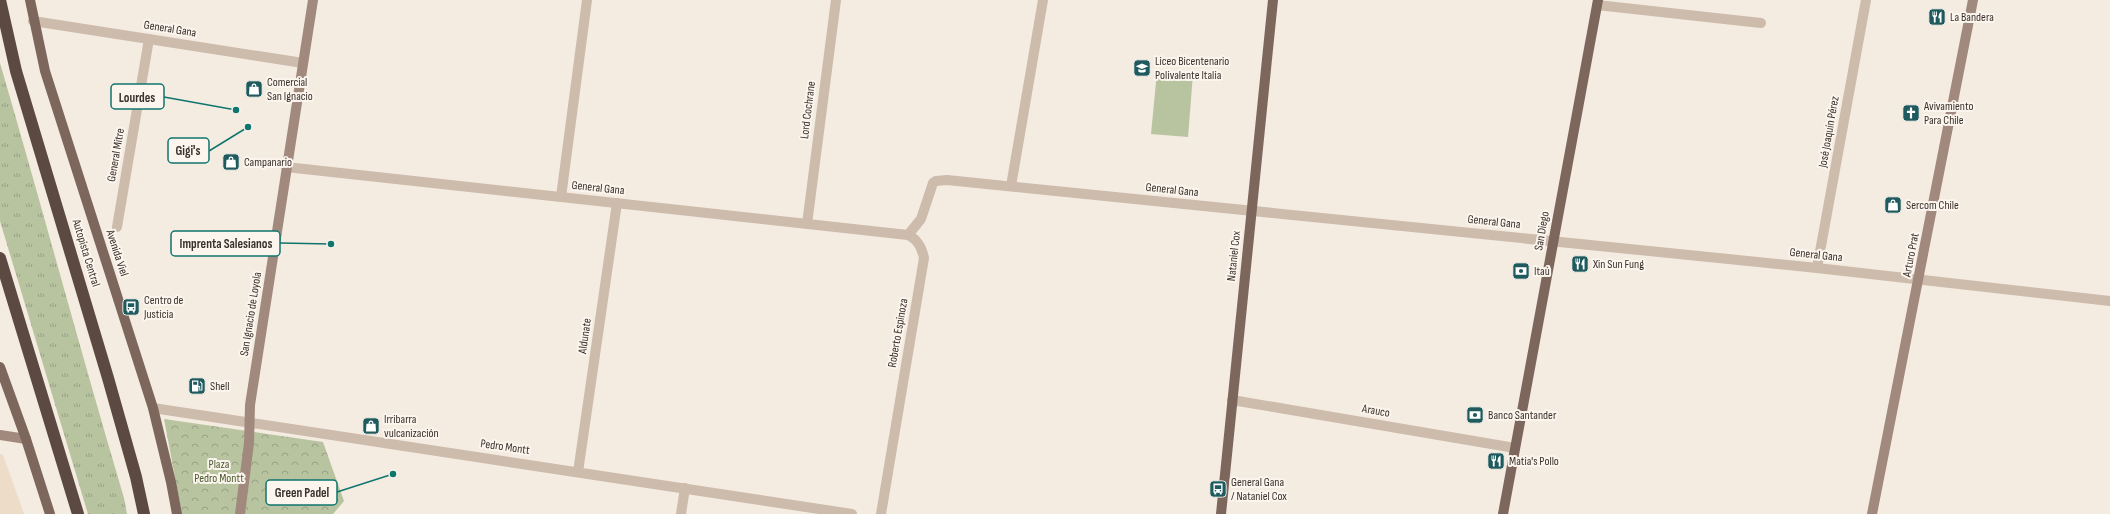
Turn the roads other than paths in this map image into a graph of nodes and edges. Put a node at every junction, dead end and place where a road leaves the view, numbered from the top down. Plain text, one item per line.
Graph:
1 (0, 0) edge
2 (30, 0) edge
3 (314, 0) edge
4 (587, 0) edge
5 (836, 0) edge
6 (1043, 0) edge
7 (1273, 0) edge
8 (1866, 0) edge
9 (1973, 0) edge
10 (1597, 2) edge
11 (33, 21) junction
12 (1761, 23) dead end
13 (149, 39) junction
14 (303, 63) junction
15 (286, 168) junction
16 (1010, 186) junction
17 (561, 197) junction
18 (617, 203) junction
19 (1251, 211) junction
20 (807, 224) junction
21 (117, 228) dead end
22 (908, 235) junction
23 (1553, 241) junction
24 (0, 258) edge
25 (1817, 268) junction
26 (1919, 280) junction
27 (2110, 301) edge
28 (0, 367) edge
29 (1232, 400) junction
30 (153, 408) junction
31 (250, 422) junction
32 (0, 435) edge
33 (26, 439) junction
34 (1515, 448) junction
35 (578, 472) junction
36 (685, 488) junction
37 (50, 514) edge
38 (78, 514) edge
39 (144, 514) edge
40 (177, 514) edge
41 (240, 514) edge
42 (681, 514) edge
43 (852, 514) edge
44 (881, 514) edge
45 (1221, 514) edge
46 (1505, 514) edge
47 (1872, 514) edge

1 - 39 highway, Autopista Central
2 - 11 main road, Avenida Viel
3 - 14 street, San Ignacio de Loyola
4 - 17 street
5 - 20 street, Lord Cochrane
6 - 16 street
7 - 19 main road, Nataniel Cox
8 - 25 street, José Joaquín Pérez
9 - 26 street, Arturo Prat
10 - 12 street
10 - 23 main road, San Diego
11 - 13 street, General Gana
11 - 30 main road, Avenida Viel
13 - 14 street, General Gana
13 - 21 street, General Mitre
14 - 15 street, San Ignacio de Loyola
15 - 17 street, General Gana
15 - 31 street, San Ignacio de Loyola
16 - 19 street, General Gana
16 - 22 street, General Gana
17 - 18 street, General Gana
18 - 20 street, General Gana
18 - 35 street, Aldunate
19 - 23 street, General Gana
19 - 29 main road, Nataniel Cox
20 - 22 street, General Gana
22 - 44 street, Roberto Espinoza
23 - 25 street, General Gana
23 - 34 main road, San Diego
24 - 38 highway
25 - 26 street, General Gana
26 - 27 street, General Gana
26 - 47 street, Arturo Prat
28 - 33 main road
29 - 34 street, Arauco
29 - 45 main road, Nataniel Cox
30 - 31 street, Pedro Montt
30 - 40 main road, Avenida Viel
31 - 35 street, Pedro Montt
31 - 41 street, San Ignacio de Loyola
32 - 33 street
33 - 37 main road
34 - 46 main road, San Diego
35 - 36 street, Pedro Montt
36 - 42 street
36 - 43 street, Pedro Montt

